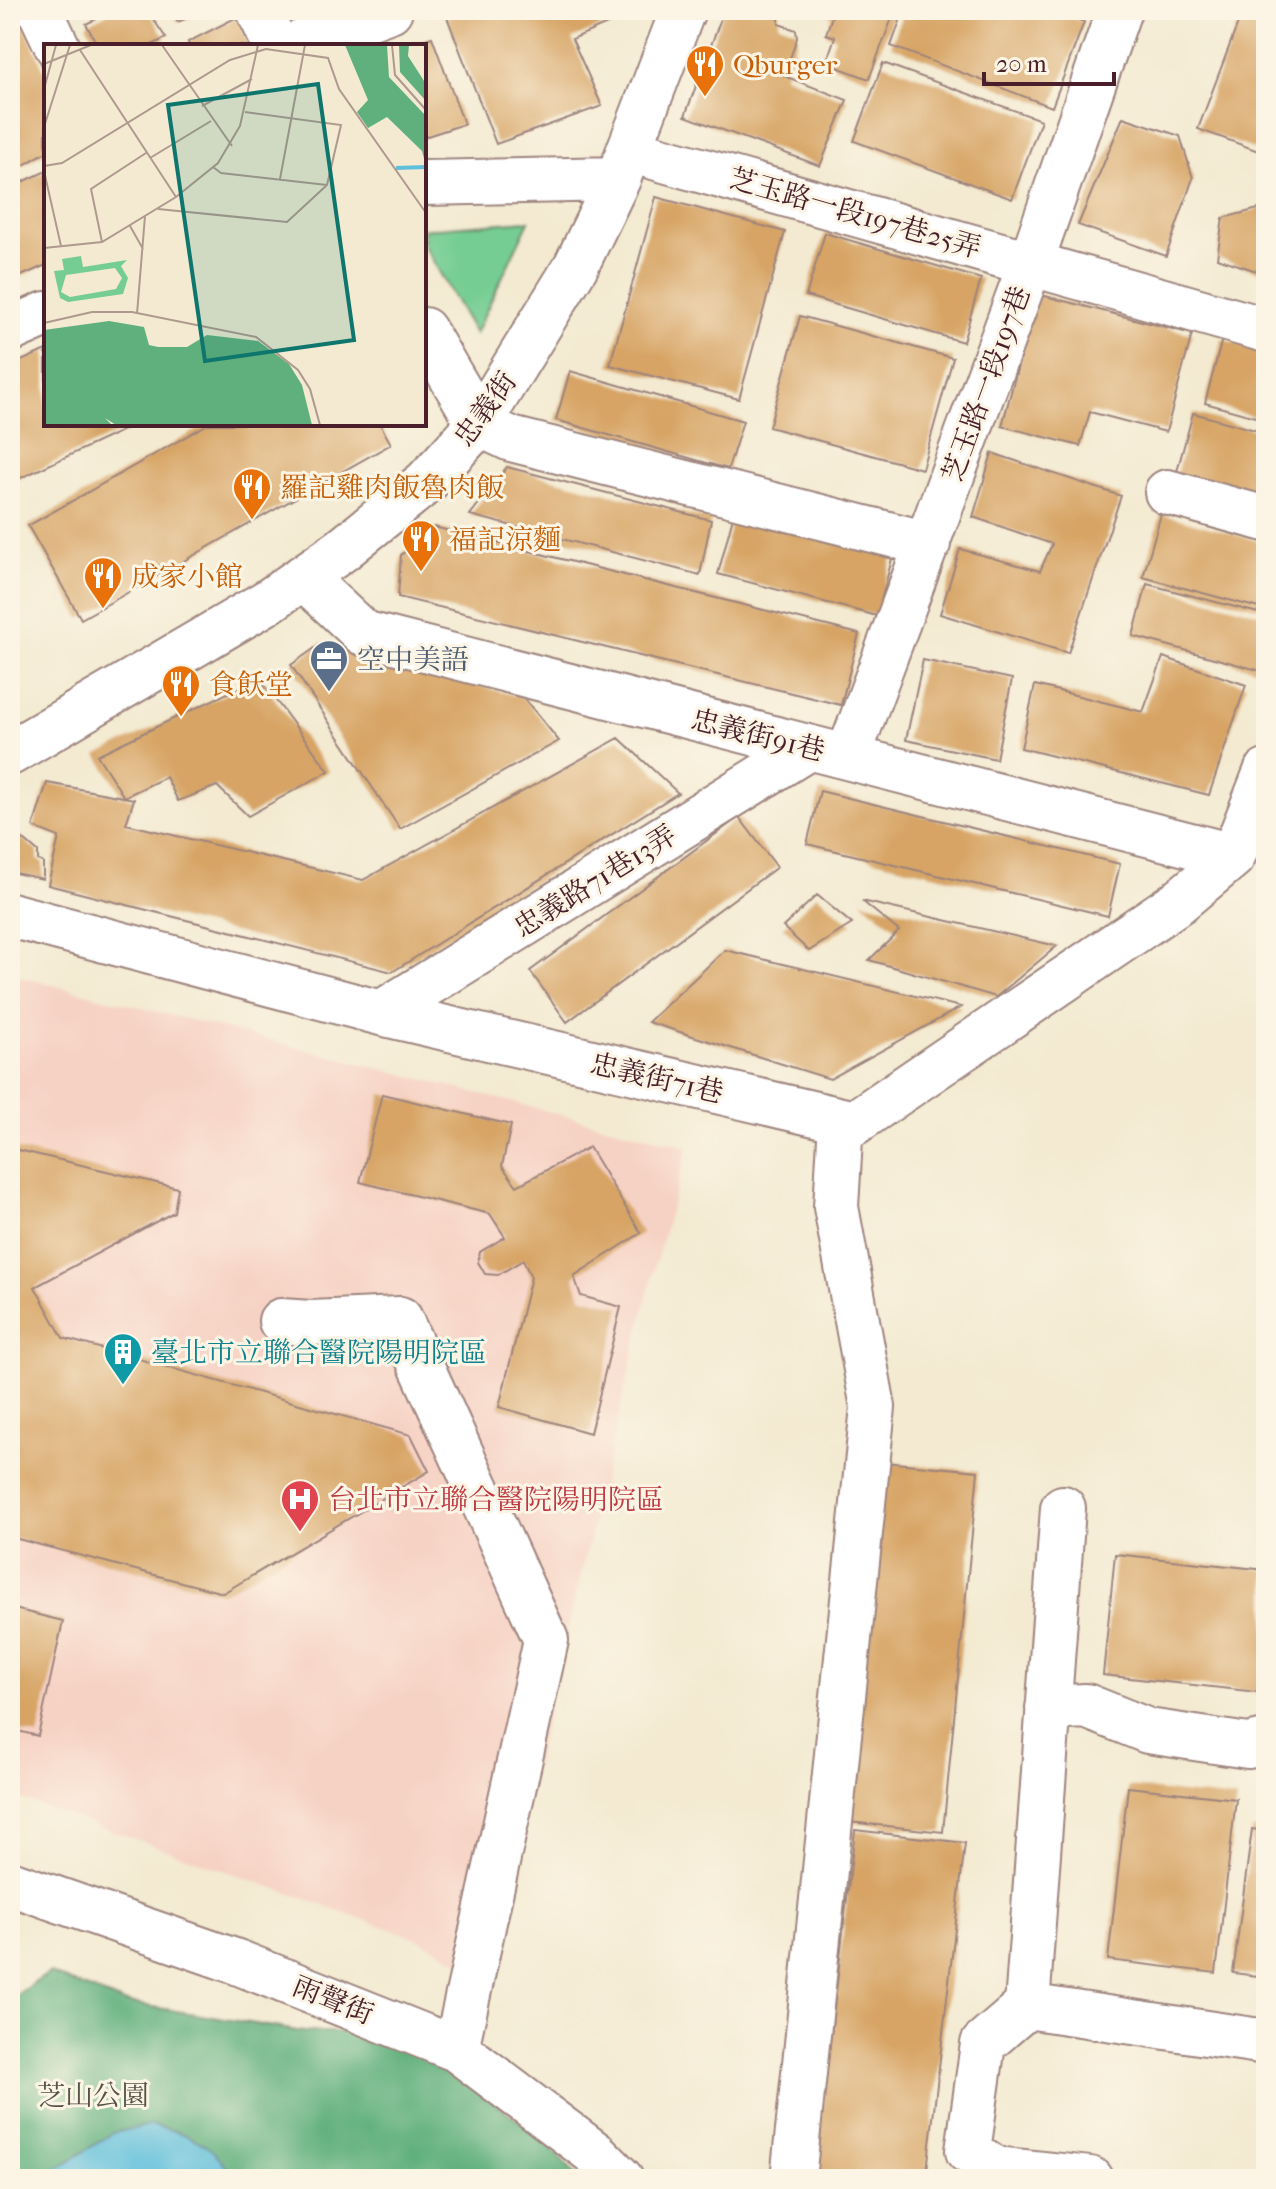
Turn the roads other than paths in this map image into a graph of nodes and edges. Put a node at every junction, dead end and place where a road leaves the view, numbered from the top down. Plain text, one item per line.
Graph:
1 (40, 10) edge
2 (259, 10) edge
3 (390, 10) edge
4 (683, 10) edge
5 (1119, 10) edge
6 (56, 44) edge
7 (274, 44) edge
8 (297, 44) edge
9 (623, 164) junction
10 (426, 183) edge
11 (1031, 262) junction
12 (44, 315) edge
13 (10, 330) edge
14 (1266, 330) edge
15 (426, 333) edge
16 (479, 424) junction
17 (1167, 492) dead end
18 (1266, 519) edge
19 (928, 544) junction
20 (303, 577) junction
21 (10, 753) edge
22 (828, 753) junction
23 (1266, 772) edge
24 (1233, 856) junction
25 (10, 915) edge
26 (381, 1013) junction
27 (841, 1121) junction
28 (281, 1321) dead end
29 (1063, 1508) dead end
30 (1048, 1708) junction
31 (1266, 1742) edge
32 (10, 1883) edge
33 (1027, 2006) junction
34 (1266, 2042) edge
35 (456, 2049) junction
36 (995, 2174) edge
37 (621, 2179) edge
38 (793, 2179) edge
39 (1090, 2179) edge

1 - 6 street
2 - 7 street
3 - 8 street
4 - 9 street, 忠義街
5 - 11 street, 芝玉路一段197巷
9 - 10 street, 芝玉路一段197巷25弄
9 - 11 street, 芝玉路一段197巷25弄
9 - 16 street, 忠義街
11 - 14 street, 芝玉路一段197巷25弄
11 - 19 street, 芝玉路一段197巷
12 - 13 street
15 - 16 street
16 - 19 street
16 - 20 street, 忠義街
17 - 18 street
19 - 22 street, 芝玉路一段197巷
20 - 21 street, 忠義街
20 - 22 street, 忠義街91巷
22 - 24 street, 忠義街91巷
22 - 26 street, 忠義路71巷13弄
23 - 24 street
24 - 27 street
25 - 26 street, 忠義街71巷
26 - 27 street, 忠義街71巷
27 - 38 street
28 - 35 street
29 - 30 street
30 - 31 street
30 - 33 street
32 - 35 street, 雨聲街
33 - 34 street
33 - 36 street
35 - 37 street, 雨聲街
36 - 39 street

